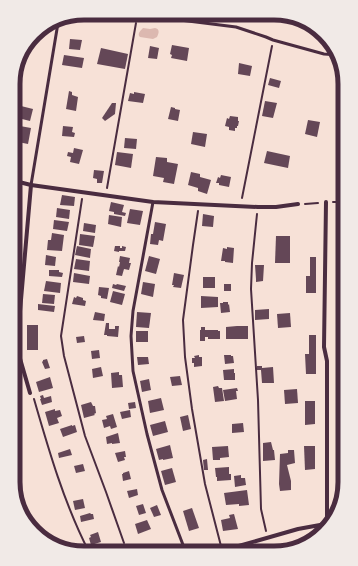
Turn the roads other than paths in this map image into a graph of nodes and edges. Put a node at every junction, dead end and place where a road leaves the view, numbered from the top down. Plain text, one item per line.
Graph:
1 (180, 20) edge
2 (58, 26) edge
3 (330, 54) edge
4 (20, 182) edge
5 (31, 185) junction
6 (153, 202) junction
7 (326, 202) dead end
8 (298, 204) dead end
9 (20, 311) edge
10 (20, 358) edge
11 (30, 393) road end
12 (329, 515) edge
13 (322, 524) edge
14 (183, 546) edge
15 (239, 546) edge

1 - 3 lane
2 - 5 lane
4 - 5 street
5 - 6 street
5 - 9 street
6 - 8 street
6 - 14 lane
7 - 12 street
10 - 11 street
13 - 15 street

